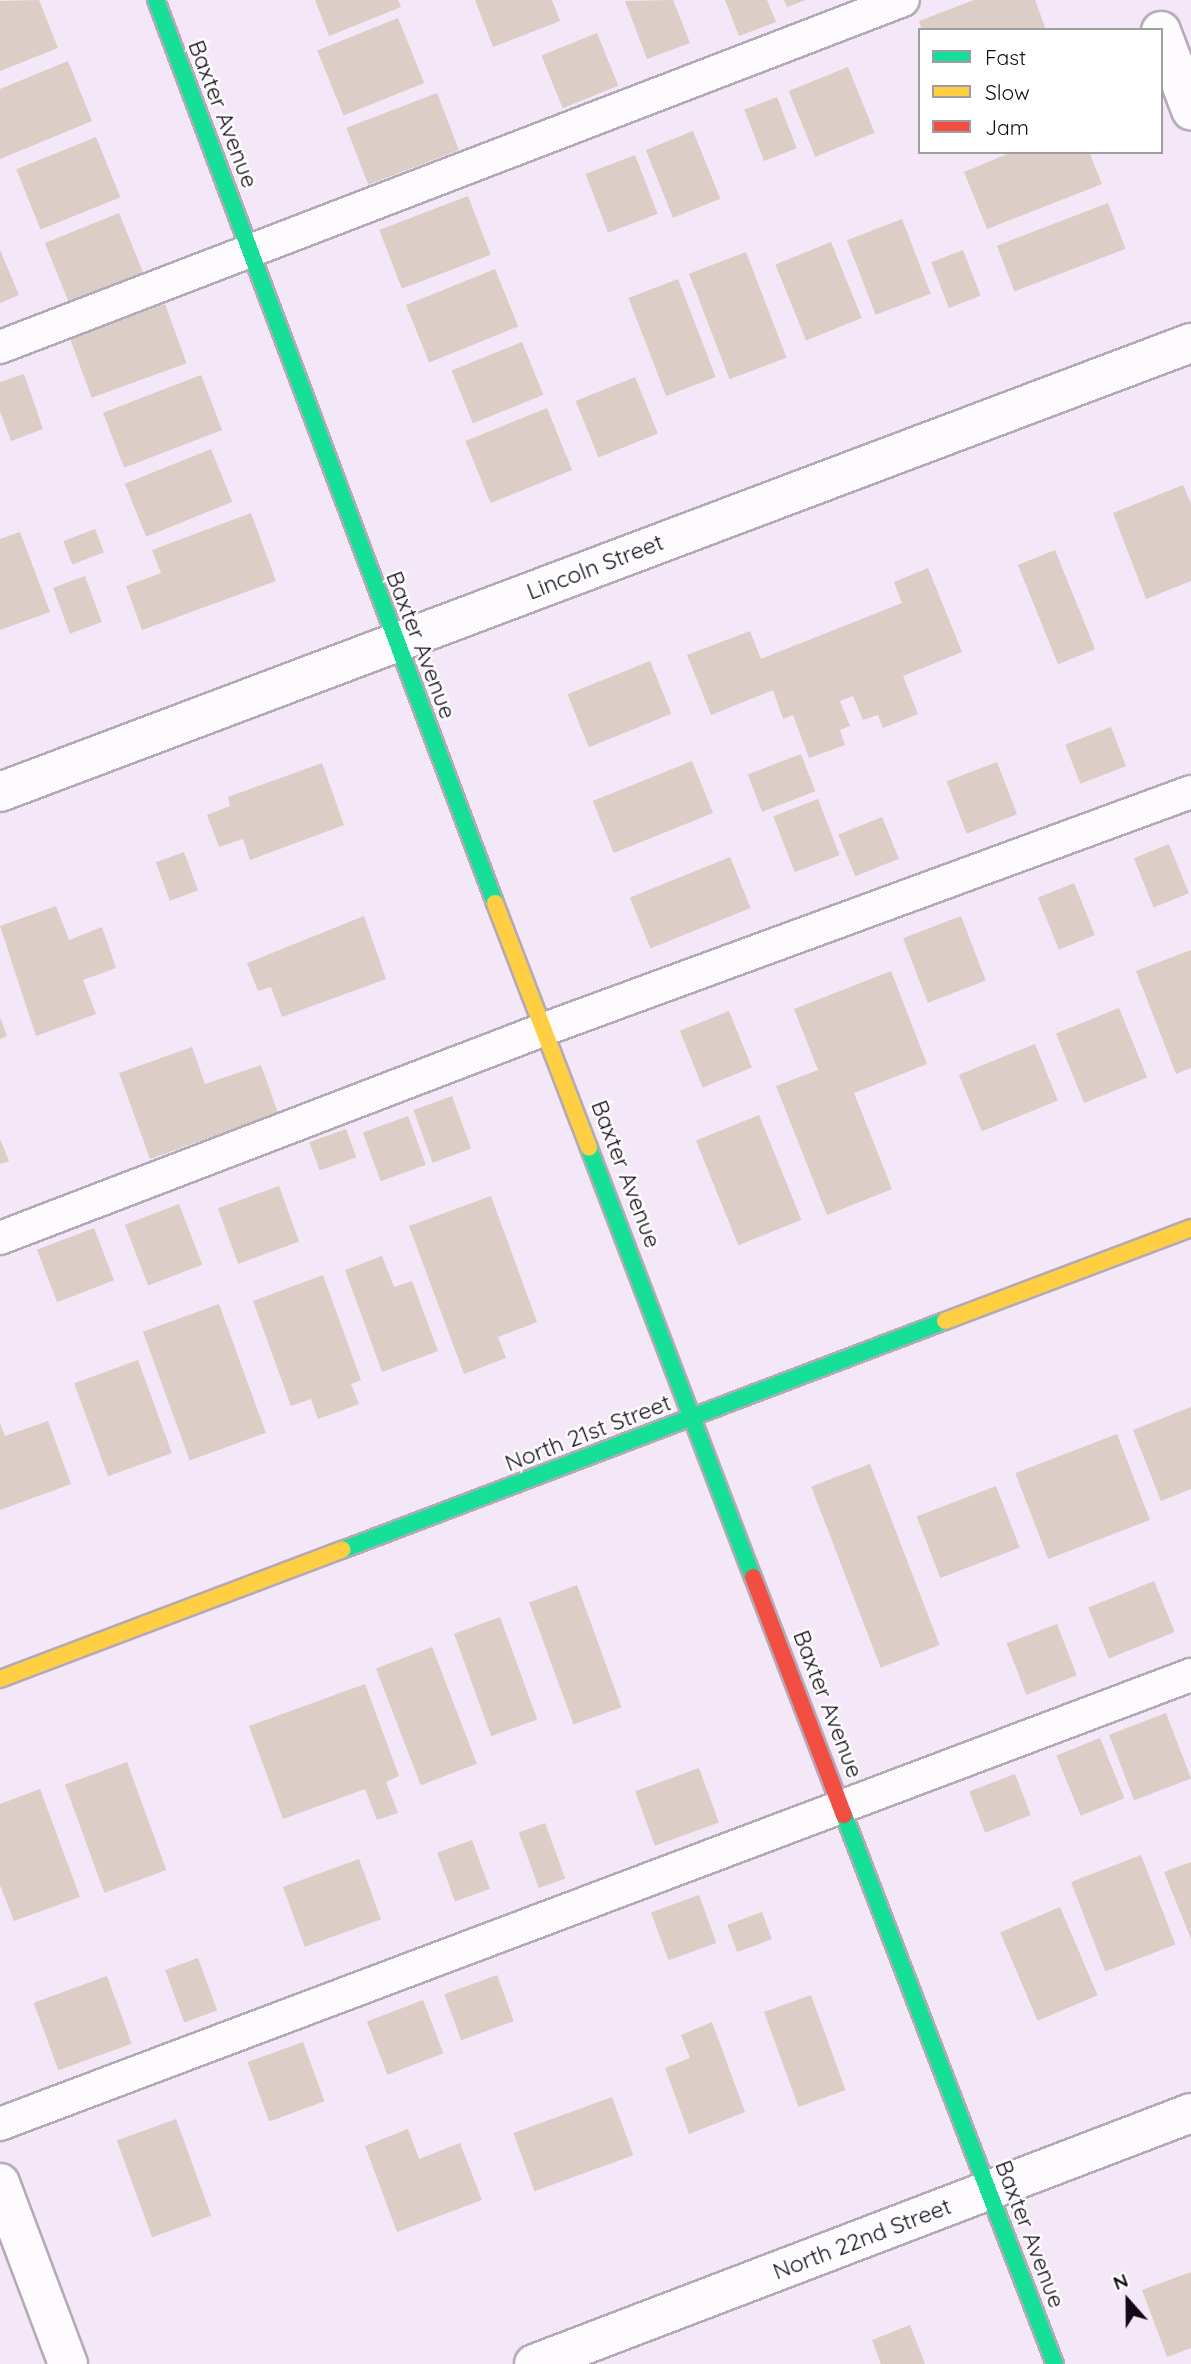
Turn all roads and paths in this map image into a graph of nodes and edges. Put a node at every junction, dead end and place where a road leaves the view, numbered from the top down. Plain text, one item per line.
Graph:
1 (156, 0) edge
2 (903, 0) edge
3 (1149, 0) edge
4 (1160, 28) edge
5 (1163, 36) edge
6 (1191, 110) edge
7 (250, 250) junction
8 (1191, 343) edge
9 (0, 347) edge
10 (395, 642) junction
11 (0, 792) edge
12 (1191, 792) edge
13 (545, 1029) junction
14 (1191, 1228) edge
15 (0, 1238) edge
16 (695, 1417) junction
17 (1191, 1675) edge
18 (0, 1679) edge
19 (843, 1806) junction
20 (1191, 2113) edge
21 (0, 2124) edge
22 (0, 2183) edge
23 (989, 2190) junction
24 (68, 2364) edge
25 (534, 2364) edge
26 (1055, 2364) edge

1 - 7 street, Baxter Avenue
2 - 7 lane
3 - 4 street
5 - 6 street
7 - 9 lane
7 - 10 street, Baxter Avenue
8 - 10 street, Lincoln Street
10 - 11 street, Lincoln Street
10 - 13 street, Baxter Avenue
12 - 13 lane
13 - 15 lane
13 - 16 street, Baxter Avenue
14 - 16 street, North 21st Street
16 - 18 street, North 21st Street
16 - 19 street, Baxter Avenue
17 - 19 lane
19 - 21 lane
19 - 23 street, Baxter Avenue
20 - 23 street, North 22nd Street
22 - 24 street
23 - 25 street, North 22nd Street
23 - 26 street, Baxter Avenue

